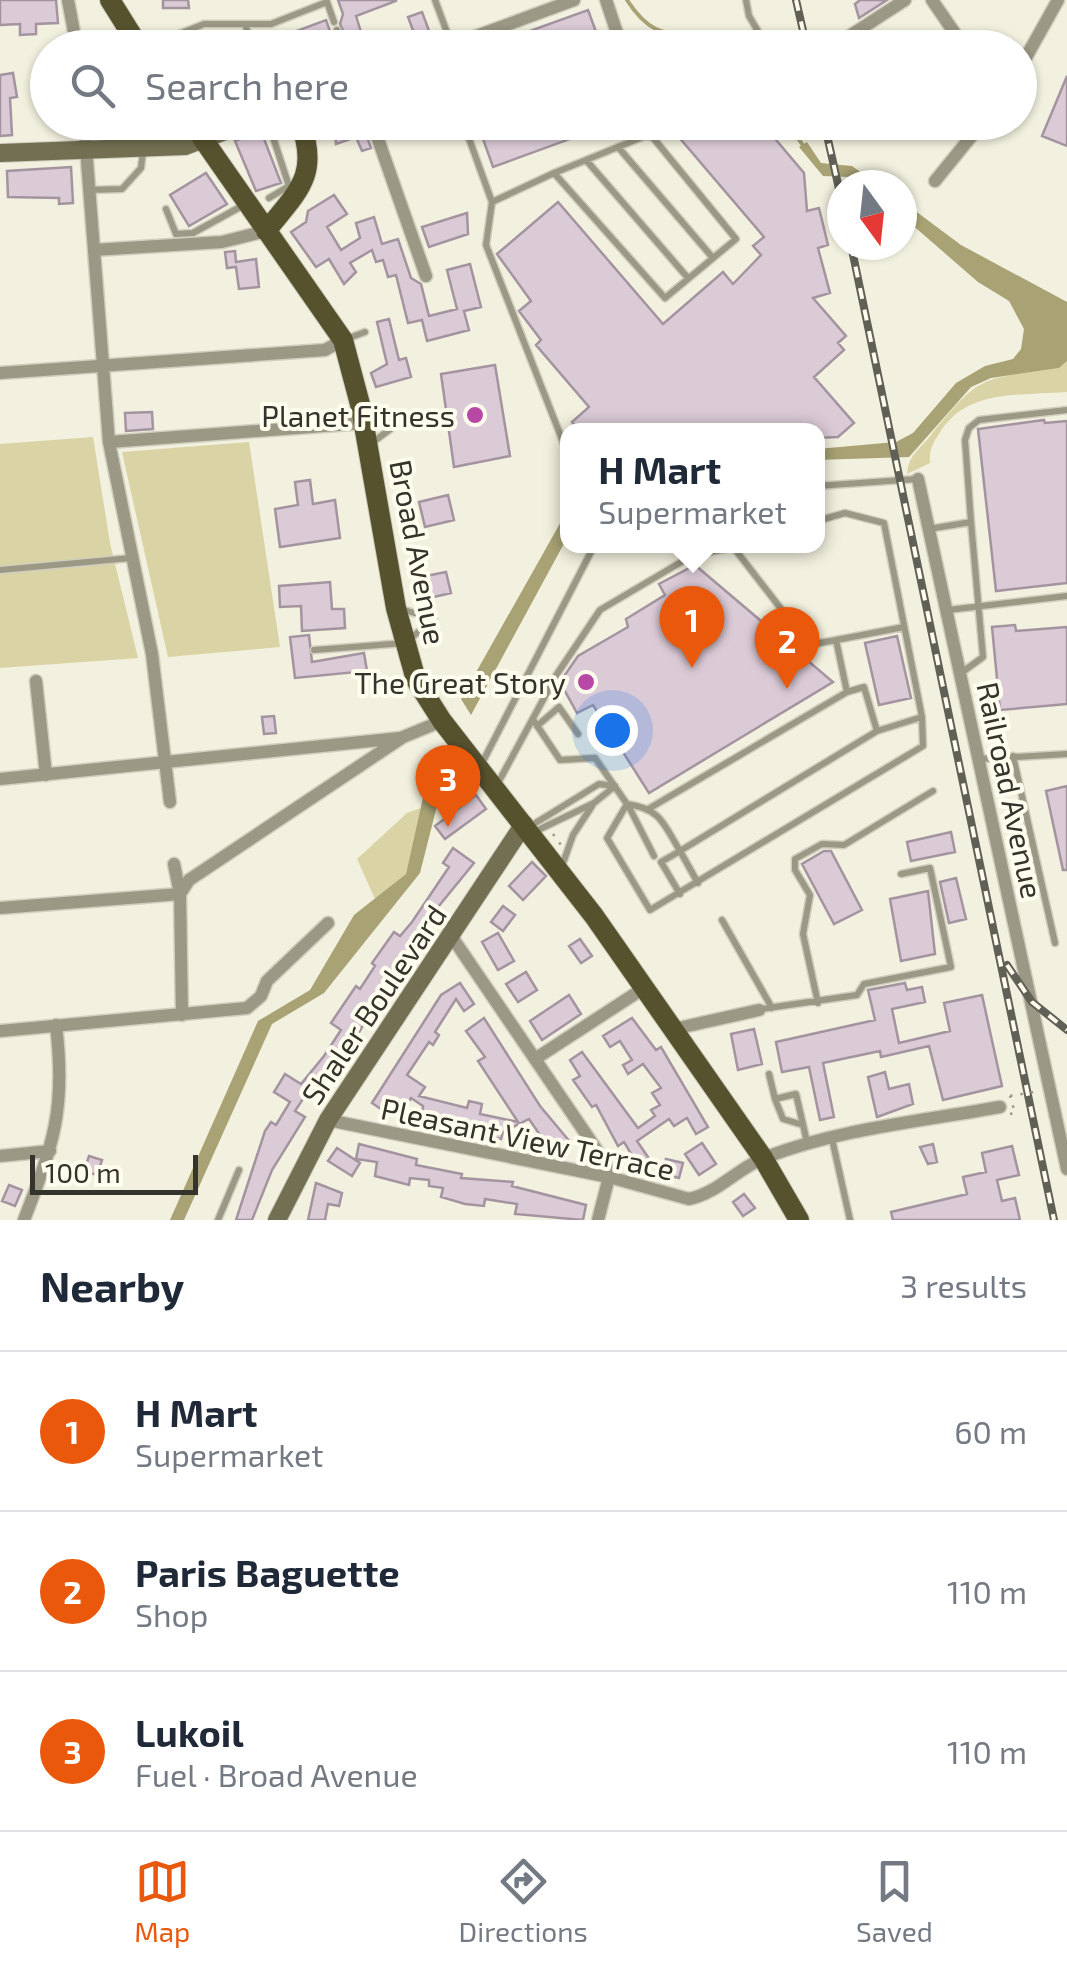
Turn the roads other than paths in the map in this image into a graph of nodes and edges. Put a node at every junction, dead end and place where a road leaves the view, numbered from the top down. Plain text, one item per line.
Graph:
1 (68, 0) edge
2 (110, 0) edge
3 (435, 0) edge
4 (574, 0) edge
5 (606, 0) edge
6 (746, 0) edge
7 (904, 0) edge
8 (932, 0) edge
9 (1058, 0) edge
10 (326, 2) edge
11 (545, 5) edge
12 (245, 24) junction
13 (74, 30) edge
14 (129, 30) edge
15 (189, 30) edge
16 (247, 30) edge
17 (337, 30) edge
18 (443, 30) edge
19 (486, 30) edge
20 (616, 30) edge
21 (757, 30) edge
22 (859, 30) edge
23 (953, 30) edge
24 (1037, 38) edge
25 (84, 140) edge
26 (133, 140) edge
27 (274, 140) edge
28 (305, 140) edge
29 (378, 140) edge
30 (470, 140) edge
31 (629, 140) edge
32 (658, 140) edge
33 (968, 140) edge
34 (204, 141) joint
35 (618, 147) junction
36 (135, 148) junction
37 (0, 152) edge
38 (84, 152) junction
39 (586, 160) junction
40 (554, 172) junction
41 (935, 181) dead end
42 (88, 190) junction
43 (269, 198) dead end
44 (492, 202) junction
45 (247, 203) junction
46 (166, 209) dead end
47 (266, 230) junction
48 (178, 239) junction
49 (94, 250) junction
50 (713, 258) junction
51 (426, 276) dead end
52 (688, 278) junction
53 (366, 332) dead end
54 (343, 340) junction
55 (101, 368) junction
56 (0, 373) edge
57 (1067, 410) edge
58 (363, 416) junction
59 (560, 434) edge
60 (109, 442) junction
61 (368, 445) junction
62 (918, 479) joint
63 (825, 485) edge
64 (825, 518) edge
65 (971, 522) junction
66 (929, 529) junction
67 (590, 553) edge
68 (699, 553) edge
69 (741, 553) edge
70 (131, 558) junction
71 (0, 570) edge
72 (1067, 596) edge
73 (982, 606) junction
74 (396, 608) junction
75 (947, 610) junction
76 (904, 626) junction
77 (836, 640) junction
78 (405, 643) junction
79 (314, 650) dead end
80 (961, 673) junction
81 (36, 680) dead end
82 (847, 692) junction
83 (922, 717) junction
84 (442, 722) junction
85 (535, 724) junction
86 (877, 731) junction
87 (578, 734) dead end
88 (403, 737) junction
89 (1067, 754) edge
90 (1014, 756) junction
91 (979, 759) junction
92 (166, 765) junction
93 (479, 768) junction
94 (46, 775) junction
95 (0, 780) edge
96 (615, 786) junction
97 (495, 788) junction
98 (933, 791) dead end
99 (170, 802) dead end
100 (594, 803) junction
101 (627, 804) junction
102 (650, 808) junction
103 (527, 829) junction
104 (680, 851) junction
105 (654, 856) dead end
106 (174, 864) dead end
107 (560, 872) junction
108 (901, 874) dead end
109 (698, 884) junction
110 (180, 894) junction
111 (680, 894) junction
112 (0, 908) edge
113 (722, 920) dead end
114 (328, 923) dead end
115 (452, 937) junction
116 (1055, 943) dead end
117 (644, 988) junction
118 (818, 1002) junction
119 (766, 1009) junction
120 (182, 1015) junction
121 (56, 1025) junction
122 (674, 1030) junction
123 (0, 1031) edge
124 (535, 1058) junction
125 (769, 1074) dead end
126 (1046, 1095) junction
127 (1067, 1096) edge
128 (775, 1100) junction
129 (1005, 1101) road end
130 (328, 1120) junction
131 (803, 1125) junction
132 (831, 1138) junction
133 (808, 1144) junction
134 (50, 1151) junction
135 (0, 1156) edge
136 (763, 1158) junction
137 (239, 1170) dead end
138 (1067, 1170) edge
139 (609, 1177) junction
140 (24, 1220) edge
141 (218, 1220) edge
142 (277, 1220) edge
143 (598, 1220) edge
144 (799, 1220) edge
145 (850, 1220) edge

1 - 13 street
2 - 14 main road
3 - 18 lane
4 - 11 street
5 - 20 street
6 - 21 lane
7 - 22 street
8 - 23 street
9 - 24 street
10 - 12 lane
10 - 17 lane
11 - 19 street
12 - 15 lane
12 - 16 lane
25 - 38 street
26 - 36 lane
27 - 43 lane
28 - 47 main road
29 - 51 street
30 - 44 lane
31 - 35 lane
32 - 50 lane
33 - 41 street
34 - 36 street
34 - 45 main road, Broad Avenue
35 - 39 lane
35 - 50 lane
36 - 38 street
36 - 42 lane
37 - 38 street
38 - 42 street
39 - 40 lane
39 - 52 lane
40 - 44 lane
40 - 52 lane
42 - 49 street
44 - 59 lane
45 - 47 main road, Broad Avenue
45 - 48 lane
46 - 48 lane
47 - 48 street
47 - 54 main road, Broad Avenue
48 - 49 street
49 - 55 street
50 - 52 lane
53 - 54 lane
54 - 55 street
54 - 58 main road, Broad Avenue
55 - 56 street
55 - 60 street
57 - 65 lane
58 - 60 street
58 - 61 main road, Broad Avenue
58 - 61 lane
60 - 70 street
61 - 74 main road, Broad Avenue
62 - 63 lane
62 - 66 street, Railroad Avenue
64 - 76 lane
65 - 66 lane
65 - 73 lane
66 - 75 street, Railroad Avenue
67 - 93 lane
68 - 85 lane
69 - 77 lane
70 - 71 lane
70 - 92 street
72 - 73 lane
73 - 75 lane
73 - 80 lane
74 - 78 main road, Broad Avenue
74 - 78 lane
75 - 80 street, Railroad Avenue
76 - 77 lane
76 - 83 lane
77 - 82 lane
78 - 79 lane
78 - 84 main road, Broad Avenue
80 - 91 street, Railroad Avenue
81 - 94 street
82 - 86 lane
82 - 102 lane
83 - 86 lane
83 - 109 lane
84 - 88 street
84 - 93 main road, Broad Avenue
85 - 87 lane
85 - 96 lane
85 - 97 lane
86 - 104 lane
88 - 92 street
88 - 110 street
89 - 90 lane
90 - 91 lane
90 - 116 lane
91 - 126 street, Railroad Avenue
92 - 94 street
92 - 99 street
93 - 97 main road, Broad Avenue
94 - 95 street
96 - 100 lane
96 - 101 lane
96 - 103 lane
97 - 103 main road, Broad Avenue
98 - 118 lane
100 - 103 lane
100 - 107 lane
101 - 102 lane
101 - 105 lane
101 - 111 lane
102 - 104 lane
103 - 107 main road, Broad Avenue
103 - 115 street, Shaler Boulevard
104 - 109 lane
104 - 111 lane
106 - 110 street
107 - 117 main road, Broad Avenue
108 - 118 lane
109 - 111 lane
110 - 112 street
110 - 120 street
113 - 119 lane
114 - 120 street
115 - 124 street
115 - 130 street, Shaler Boulevard
117 - 122 main road, Broad Avenue
117 - 124 street
118 - 119 lane
119 - 122 street
120 - 121 street
121 - 123 street
121 - 134 street
122 - 136 main road, Broad Avenue
124 - 139 street
125 - 128 lane
126 - 127 street
126 - 138 street, Railroad Avenue
128 - 131 lane
128 - 131 lane
129 - 132 street, Pleasant View Terrace
130 - 139 street, Pleasant View Terrace
130 - 142 street, Shaler Boulevard
131 - 133 lane
132 - 133 street, Pleasant View Terrace
132 - 145 lane
133 - 136 street, Pleasant View Terrace
134 - 135 street
134 - 140 street
136 - 139 street, Pleasant View Terrace
136 - 144 main road, Broad Avenue
137 - 141 lane
139 - 143 street

